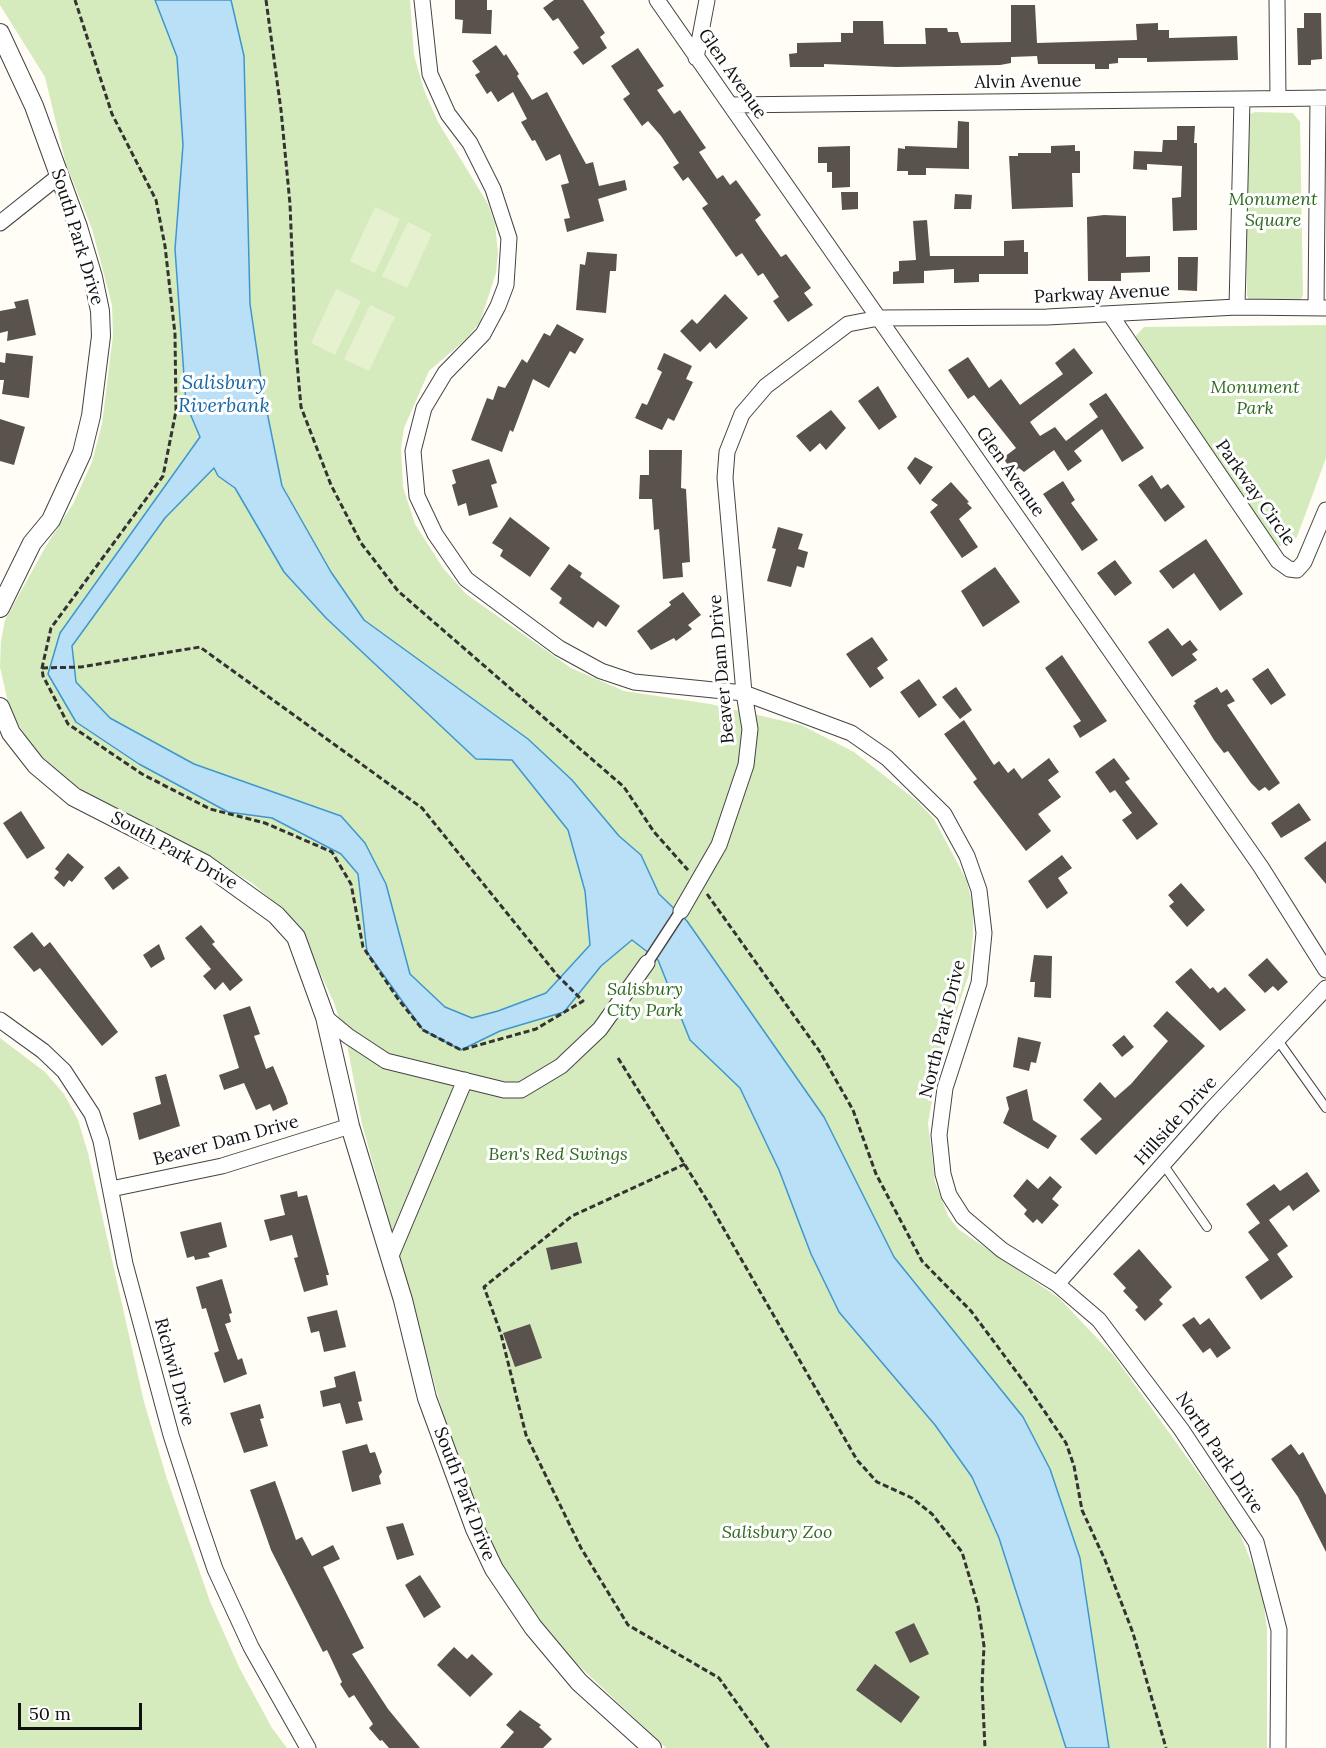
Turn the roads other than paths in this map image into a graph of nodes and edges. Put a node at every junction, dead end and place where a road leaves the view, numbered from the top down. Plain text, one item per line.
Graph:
1 (422, 0) edge
2 (657, 0) edge
3 (707, 0) edge
4 (1277, 0) edge
5 (0, 33) edge
6 (696, 58) junction
7 (1278, 98) junction
8 (1322, 98) edge
9 (1242, 99) junction
10 (730, 105) junction
11 (58, 176) junction
12 (0, 223) edge
13 (1237, 307) junction
14 (1321, 307) edge
15 (1110, 314) junction
16 (879, 318) junction
17 (1326, 510) edge
18 (0, 606) edge
19 (744, 693) junction
20 (0, 707) edge
21 (681, 911) joint
22 (647, 963) joint
23 (1326, 970) edge
24 (1326, 988) edge
25 (325, 1017) junction
26 (0, 1020) edge
27 (1277, 1039) junction
28 (465, 1080) junction
29 (1326, 1108) edge
30 (350, 1126) junction
31 (1163, 1164) junction
32 (111, 1190) junction
33 (1207, 1227) dead end
34 (390, 1258) junction
35 (1057, 1284) junction
36 (308, 1748) edge
37 (652, 1748) edge
38 (1278, 1748) edge

1 - 19 street, North Park Drive
2 - 6 street, Glen Avenue
3 - 6 street
4 - 7 street
5 - 11 street, South Park Drive
6 - 10 street, Glen Avenue
7 - 8 street, Alvin Avenue
7 - 9 street, Alvin Avenue
8 - 14 street
9 - 10 street, Alvin Avenue
9 - 13 street
10 - 16 street, Glen Avenue
11 - 12 street
11 - 18 street, South Park Drive
13 - 14 street, Parkway Avenue
13 - 15 street, Parkway Avenue
15 - 16 street, Parkway Avenue
15 - 17 street, Parkway Circle
16 - 19 street, Beaver Dam Drive
16 - 23 street, Glen Avenue
19 - 21 street, Beaver Dam Drive
19 - 35 street, North Park Drive
20 - 25 street, South Park Drive
21 - 22 street, Beaver Dam Drive
22 - 28 street, Beaver Dam Drive
24 - 27 street, Hillside Drive
25 - 28 street, Beaver Dam Drive
25 - 30 street, South Park Drive
26 - 32 street, Richwil Drive
27 - 29 lane
27 - 31 street, Hillside Drive
28 - 34 street
30 - 32 street, Beaver Dam Drive
30 - 34 street, South Park Drive
31 - 33 lane
31 - 35 street, Hillside Drive
32 - 36 street, Richwil Drive
34 - 37 street, South Park Drive
35 - 38 street, North Park Drive

